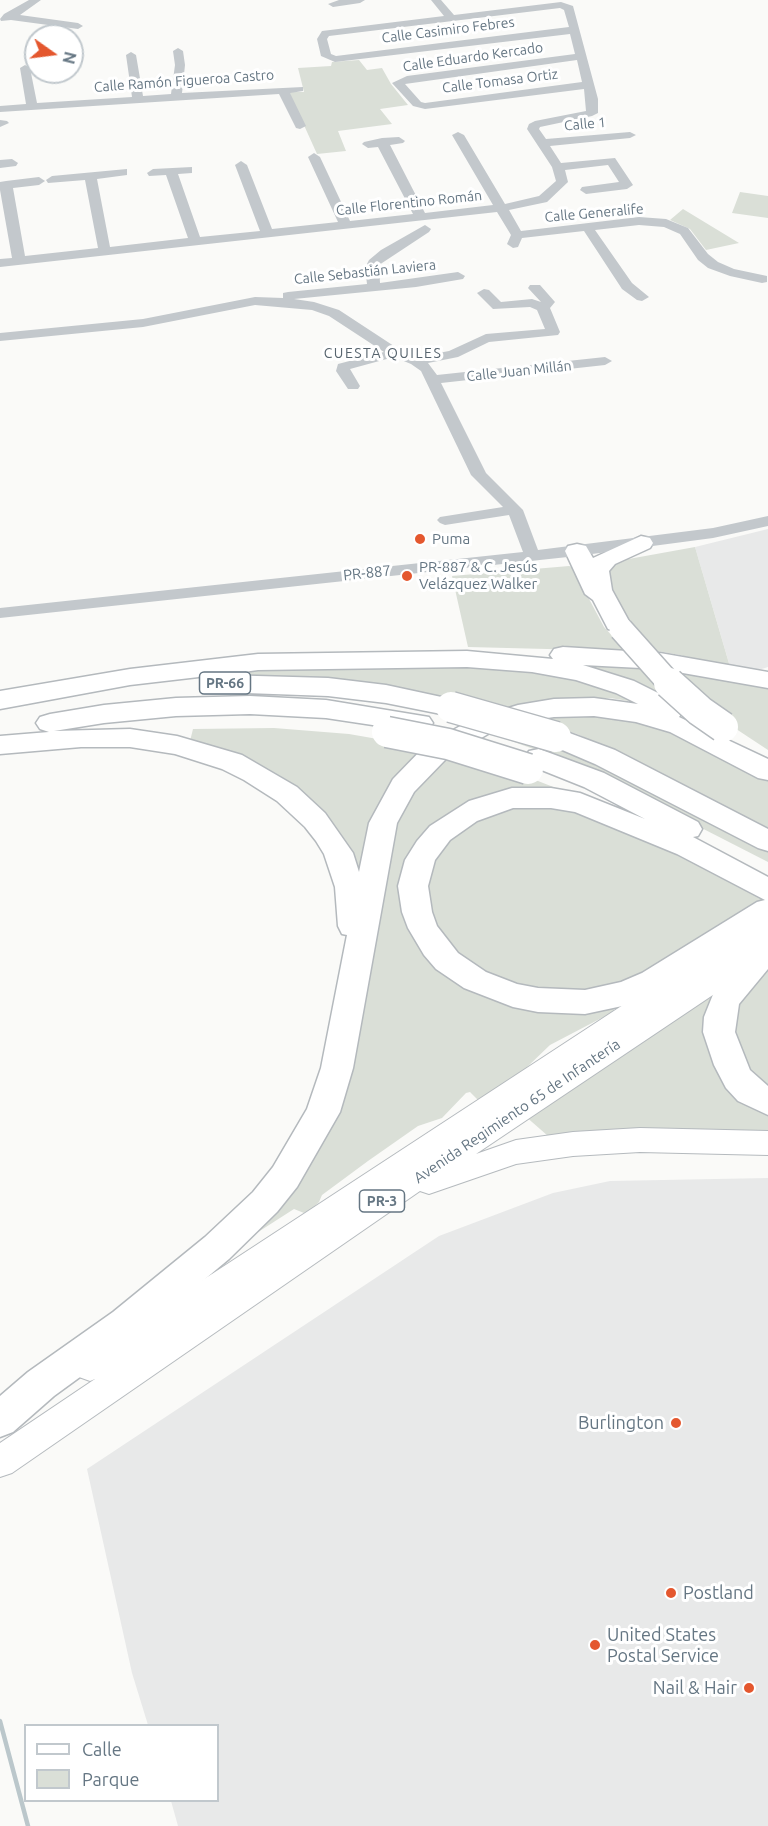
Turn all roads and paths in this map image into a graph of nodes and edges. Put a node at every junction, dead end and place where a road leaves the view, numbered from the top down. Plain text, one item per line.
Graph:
1 (36, 0) edge
2 (360, 0) edge
3 (436, 0) edge
4 (333, 4) dead end
5 (452, 18) junction
6 (4, 19) edge
7 (73, 24) edge
8 (574, 30) junction
9 (178, 50) dead end
10 (131, 55) dead end
11 (581, 56) junction
12 (28, 84) edge
13 (588, 85) junction
14 (278, 87) junction
15 (299, 89) dead end
16 (176, 96) junction
17 (138, 100) junction
18 (417, 104) joint
19 (32, 107) junction
20 (0, 110) edge
21 (300, 126) dead end
22 (474, 133) dead end
23 (458, 135) junction
24 (630, 135) dead end
25 (444, 136) dead end
26 (399, 141) dead end
27 (382, 142) junction
28 (543, 143) junction
29 (368, 144) dead end
30 (298, 159) dead end
31 (242, 164) dead end
32 (558, 167) junction
33 (188, 170) dead end
34 (123, 172) dead end
35 (171, 172) junction
36 (153, 173) dead end
37 (90, 176) junction
38 (3, 185) edge
39 (586, 190) dead end
40 (500, 208) junction
41 (423, 223) junction
42 (346, 225) junction
43 (587, 227) junction
44 (268, 234) junction
45 (195, 240) junction
46 (105, 252) junction
47 (19, 261) junction
48 (0, 263) edge
49 (458, 276) dead end
50 (762, 279) dead end
51 (374, 286) junction
52 (535, 288) dead end
53 (484, 293) dead end
54 (642, 297) dead end
55 (276, 301) junction
56 (549, 306) junction
57 (0, 337) edge
58 (395, 352) junction
59 (416, 361) junction
60 (605, 361) dead end
61 (433, 380) junction
62 (353, 386) dead end
63 (515, 510) junction
64 (445, 520) dead end
65 (768, 521) edge
66 (641, 543) junction
67 (577, 551) junction
68 (532, 556) junction
69 (0, 613) edge
70 (619, 626) junction
71 (258, 662) junction
72 (768, 680) edge
73 (0, 700) edge
74 (0, 709) edge
75 (0, 733) edge
76 (0, 739) edge
77 (728, 740) junction
78 (0, 746) edge
79 (541, 755) junction
80 (768, 758) edge
81 (768, 771) edge
82 (768, 841) edge
83 (681, 845) junction
84 (765, 889) edge
85 (768, 923) edge
86 (768, 946) edge
87 (354, 987) junction
88 (768, 1102) edge
89 (768, 1143) edge
90 (387, 1198) junction
91 (0, 1422) edge
92 (0, 1462) edge

1 - 6 street
2 - 4 street
3 - 5 street
5 - 8 street
5 - 8 street, Calle Casimiro Febres
6 - 7 street
8 - 11 street
9 - 16 street
10 - 17 street
11 - 13 street
11 - 18 street, Calle Eduardo Kercado
12 - 19 street
13 - 18 street, Calle Tomasa Ortiz
13 - 28 street
14 - 15 street, Calle Ramón Figueroa Castro
14 - 16 street, Calle Ramón Figueroa Castro
14 - 21 street
16 - 17 street, Calle Ramón Figueroa Castro
17 - 19 street, Calle Ramón Figueroa Castro
19 - 20 street, Calle Ramón Figueroa Castro
22 - 23 street
23 - 25 street
23 - 40 street, Calle Generalife
24 - 28 street, Calle 1
26 - 27 street
27 - 29 street
27 - 41 street
28 - 32 street
30 - 42 street
31 - 44 street
32 - 39 street
32 - 40 street, Calle Florentino Román
33 - 35 street
34 - 37 street
35 - 36 street
35 - 45 street
37 - 38 street
37 - 46 street
38 - 47 street
40 - 41 street, Calle Florentino Román
40 - 43 street, Calle Generalife
41 - 42 street, Calle Florentino Román
41 - 51 street
42 - 44 street, Calle Florentino Román
43 - 50 street, Calle Generalife
43 - 54 street
44 - 45 street, Calle Florentino Román
45 - 46 street, Calle Florentino Román
46 - 47 street, Calle Florentino Román
47 - 48 street, Calle Florentino Román
49 - 51 street, Calle Sebastián Laviera
51 - 55 street, Calle Sebastián Laviera
52 - 56 street
53 - 56 street
55 - 57 street
55 - 58 street
56 - 59 street
58 - 59 street
58 - 62 street
59 - 61 street
60 - 61 street, Calle Juan Millán
61 - 63 street
63 - 64 street
63 - 68 street
65 - 66 street, PR-887
66 - 67 street, PR-887
66 - 70 highway
67 - 68 street, PR-887
67 - 70 highway
68 - 69 street, PR-887
70 - 77 highway, bridge
71 - 72 highway
71 - 73 highway
71 - 77 highway
74 - 79 highway, PR-66, bridge
75 - 79 highway, PR-66
76 - 79 highway, bridge
77 - 80 highway
77 - 81 highway
77 - 87 highway
78 - 87 highway
79 - 82 highway, PR-66
79 - 83 highway
79 - 84 highway, PR-66
83 - 84 highway
83 - 84 highway
85 - 91 main road, Avenida Regimiento 65 de Infantería / PR-3
86 - 88 highway
86 - 90 main road, Avenida Regimiento 65 de Infantería / PR-3
87 - 91 highway
89 - 90 main road
90 - 92 main road, Avenida Regimiento 65 de Infantería / PR-3

